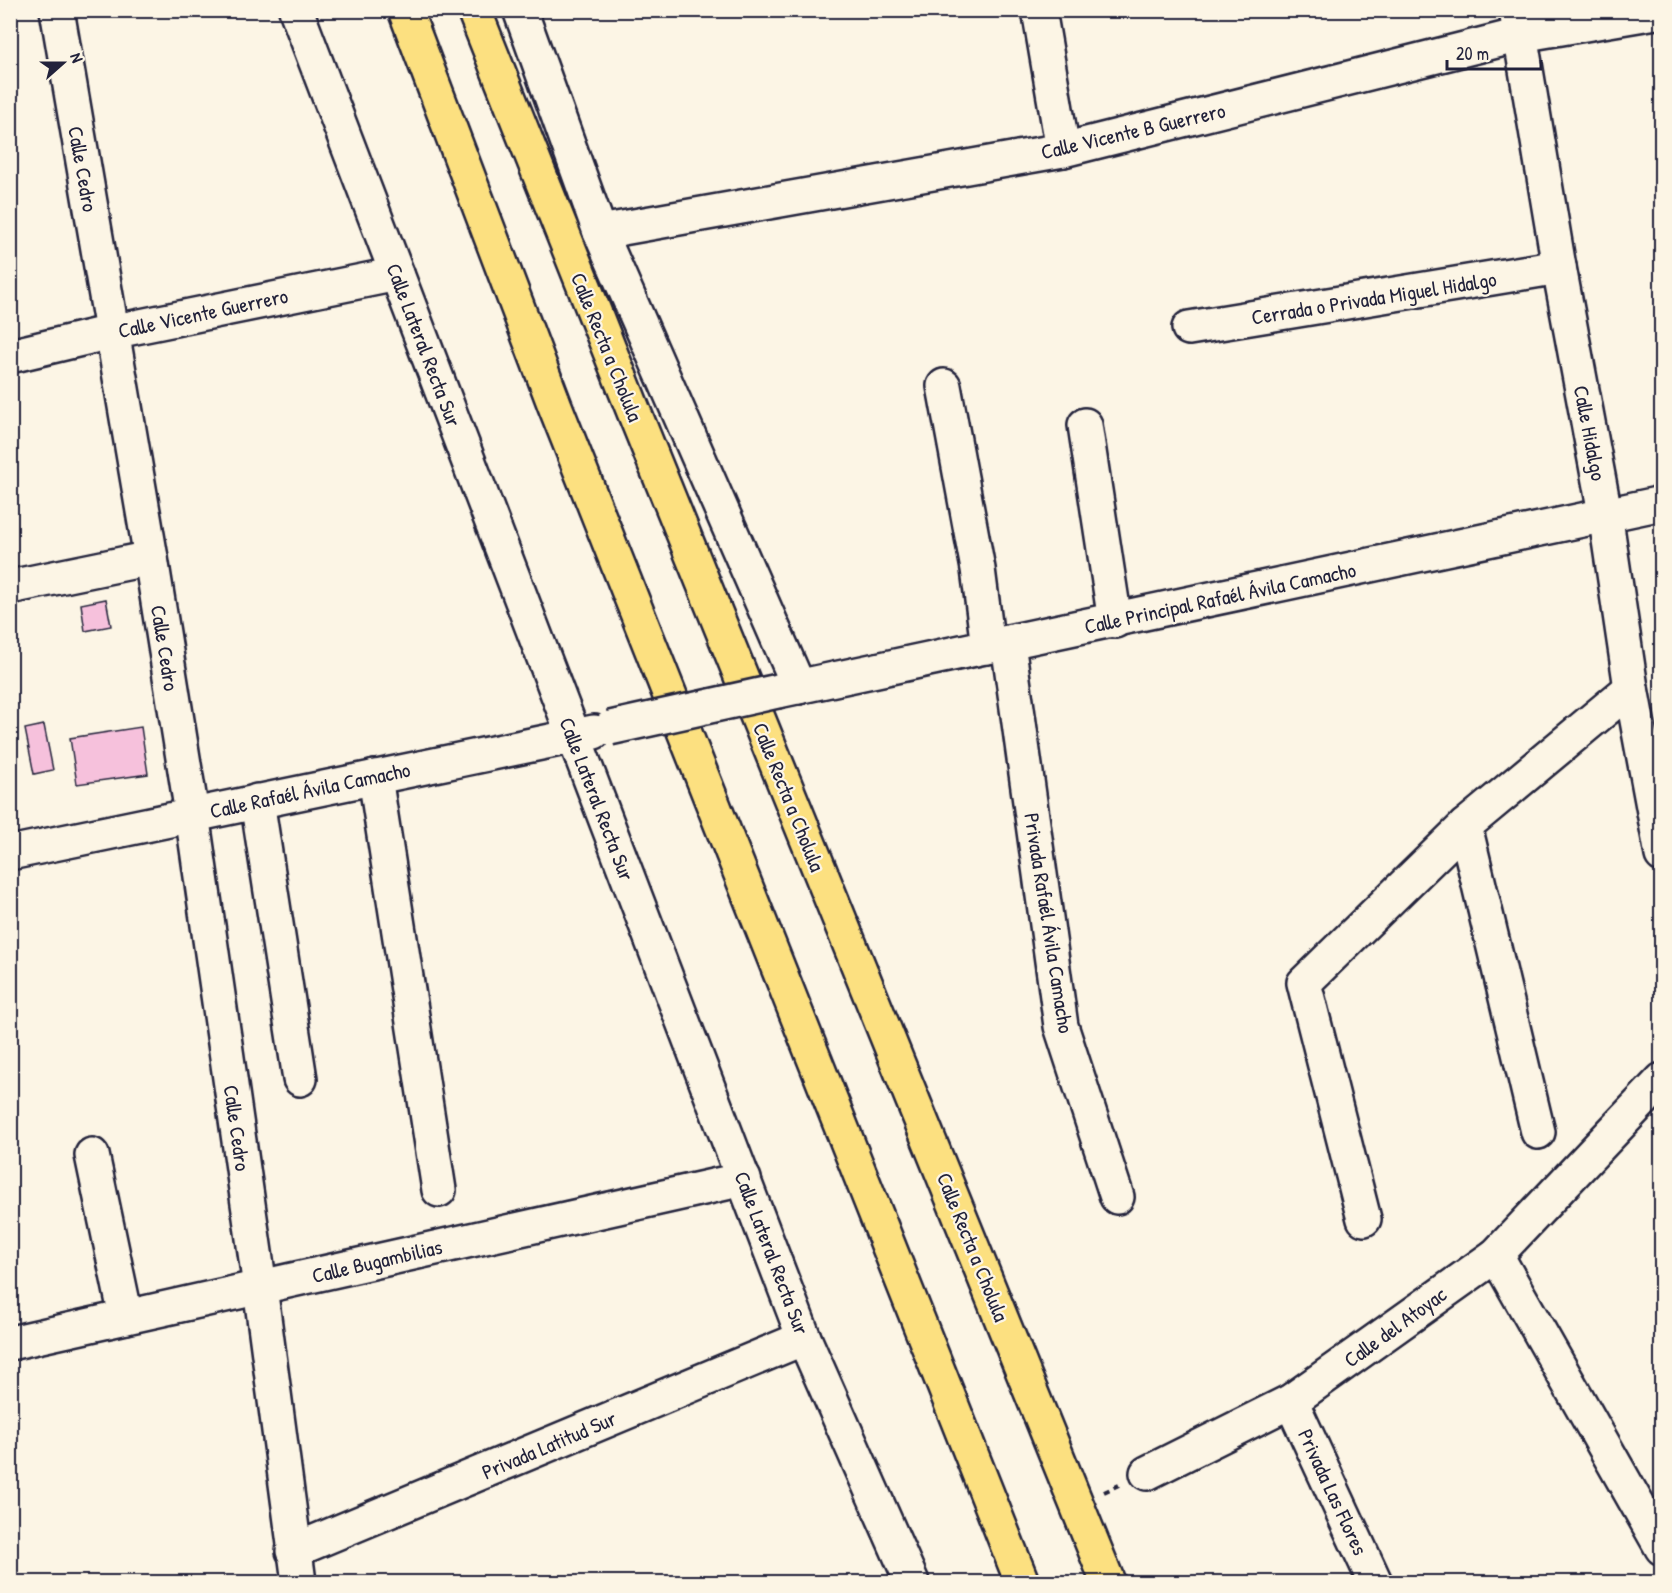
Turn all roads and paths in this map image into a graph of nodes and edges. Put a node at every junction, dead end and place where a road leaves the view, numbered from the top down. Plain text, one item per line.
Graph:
1 (57, 10) edge
2 (296, 10) edge
3 (405, 10) edge
4 (474, 10) edge
5 (485, 10) edge
6 (520, 10) edge
7 (1039, 10) edge
8 (1662, 11) edge
9 (1518, 23) edge
10 (525, 141) junction
11 (1063, 150) junction
12 (600, 232) junction
13 (1559, 267) junction
14 (396, 274) junction
15 (1189, 328) dead end
16 (111, 333) junction
17 (10, 356) edge
18 (944, 386) dead end
19 (1085, 424) dead end
20 (1662, 503) edge
21 (1605, 513) junction
22 (151, 558) junction
23 (10, 587) edge
24 (1115, 621) junction
25 (998, 645) junction
26 (1631, 688) junction
27 (789, 689) junction
28 (610, 728) joint
29 (573, 737) junction
30 (375, 777) junction
31 (257, 801) junction
32 (192, 814) junction
33 (1465, 826) junction
34 (10, 853) edge
35 (1662, 855) edge
36 (300, 1079) dead end
37 (1662, 1080) edge
38 (1538, 1132) dead end
39 (92, 1155) dead end
40 (744, 1179) junction
41 (438, 1190) dead end
42 (1117, 1197) dead end
43 (1364, 1219) dead end
44 (1496, 1255) junction
45 (260, 1287) junction
46 (126, 1317) junction
47 (804, 1338) junction
48 (10, 1342) edge
49 (1291, 1401) junction
50 (1147, 1473) joint
51 (1077, 1503) junction
52 (1662, 1548) edge
53 (293, 1551) junction
54 (299, 1582) edge
55 (912, 1582) edge
56 (1022, 1582) edge
57 (1108, 1582) edge
58 (1375, 1582) edge

1 - 16 street, Calle Cedro
2 - 14 street, Calle Lateral Recta Sur
3 - 56 main road
4 - 10 main road, Calle Recta a Cholula
5 - 10 main road
6 - 12 street
7 - 11 street
8 - 9 street, Calle Vicente B Guerrero
9 - 11 street, Calle Vicente B Guerrero
9 - 13 street, Calle Hidalgo
10 - 51 main road, Calle Recta a Cholula
11 - 12 street, Calle Vicente B Guerrero
12 - 27 street
13 - 15 street, Cerrada o Privada Miguel Hidalgo
13 - 21 street, Calle Hidalgo
14 - 16 street, Calle Vicente Guerrero
14 - 29 street, Calle Lateral Recta Sur
16 - 17 street, Calle Vicente Guerrero
16 - 22 street, Calle Cedro
18 - 25 street, Privada Rafaél Ávila Camacho
19 - 24 street
20 - 21 street, Calle Principal Rafaél Ávila Camacho
21 - 24 street, Calle Principal Rafaél Ávila Camacho
21 - 26 street, Calle Hidalgo
22 - 23 street
22 - 32 street, Calle Cedro
24 - 25 street, Calle Principal Rafaél Ávila Camacho
25 - 27 street, Calle Principal Rafaél Ávila Camacho
25 - 42 street, Privada Rafaél Ávila Camacho
26 - 33 street
26 - 35 street, Calle Hidalgo
27 - 28 street, Calle Principal Rafaél Ávila Camacho, bridge
28 - 29 street, Calle Rafaél Ávila Camacho
29 - 30 street, Calle Rafaél Ávila Camacho
29 - 40 street, Calle Lateral Recta Sur
30 - 31 street, Calle Rafaél Ávila Camacho
30 - 41 street
31 - 32 street, Calle Rafaél Ávila Camacho
31 - 36 street
32 - 34 street, Calle Rafaél Ávila Camacho
32 - 45 street, Calle Cedro
33 - 38 street
33 - 43 street
37 - 44 street, Calle del Atoyac
39 - 46 street
40 - 45 street, Calle Bugambilias
40 - 47 street, Calle Lateral Recta Sur
44 - 49 street, Calle del Atoyac
44 - 52 street
45 - 46 street, Calle Bugambilias
45 - 53 street
46 - 48 street, Calle Bugambilias
47 - 53 street, Privada Latitud Sur
47 - 55 street, Calle Lateral Recta Sur
49 - 50 street, Calle del Atoyac
49 - 58 street, Privada Las Flores
50 - 51 path
51 - 57 main road, Calle Recta a Cholula
53 - 54 street

